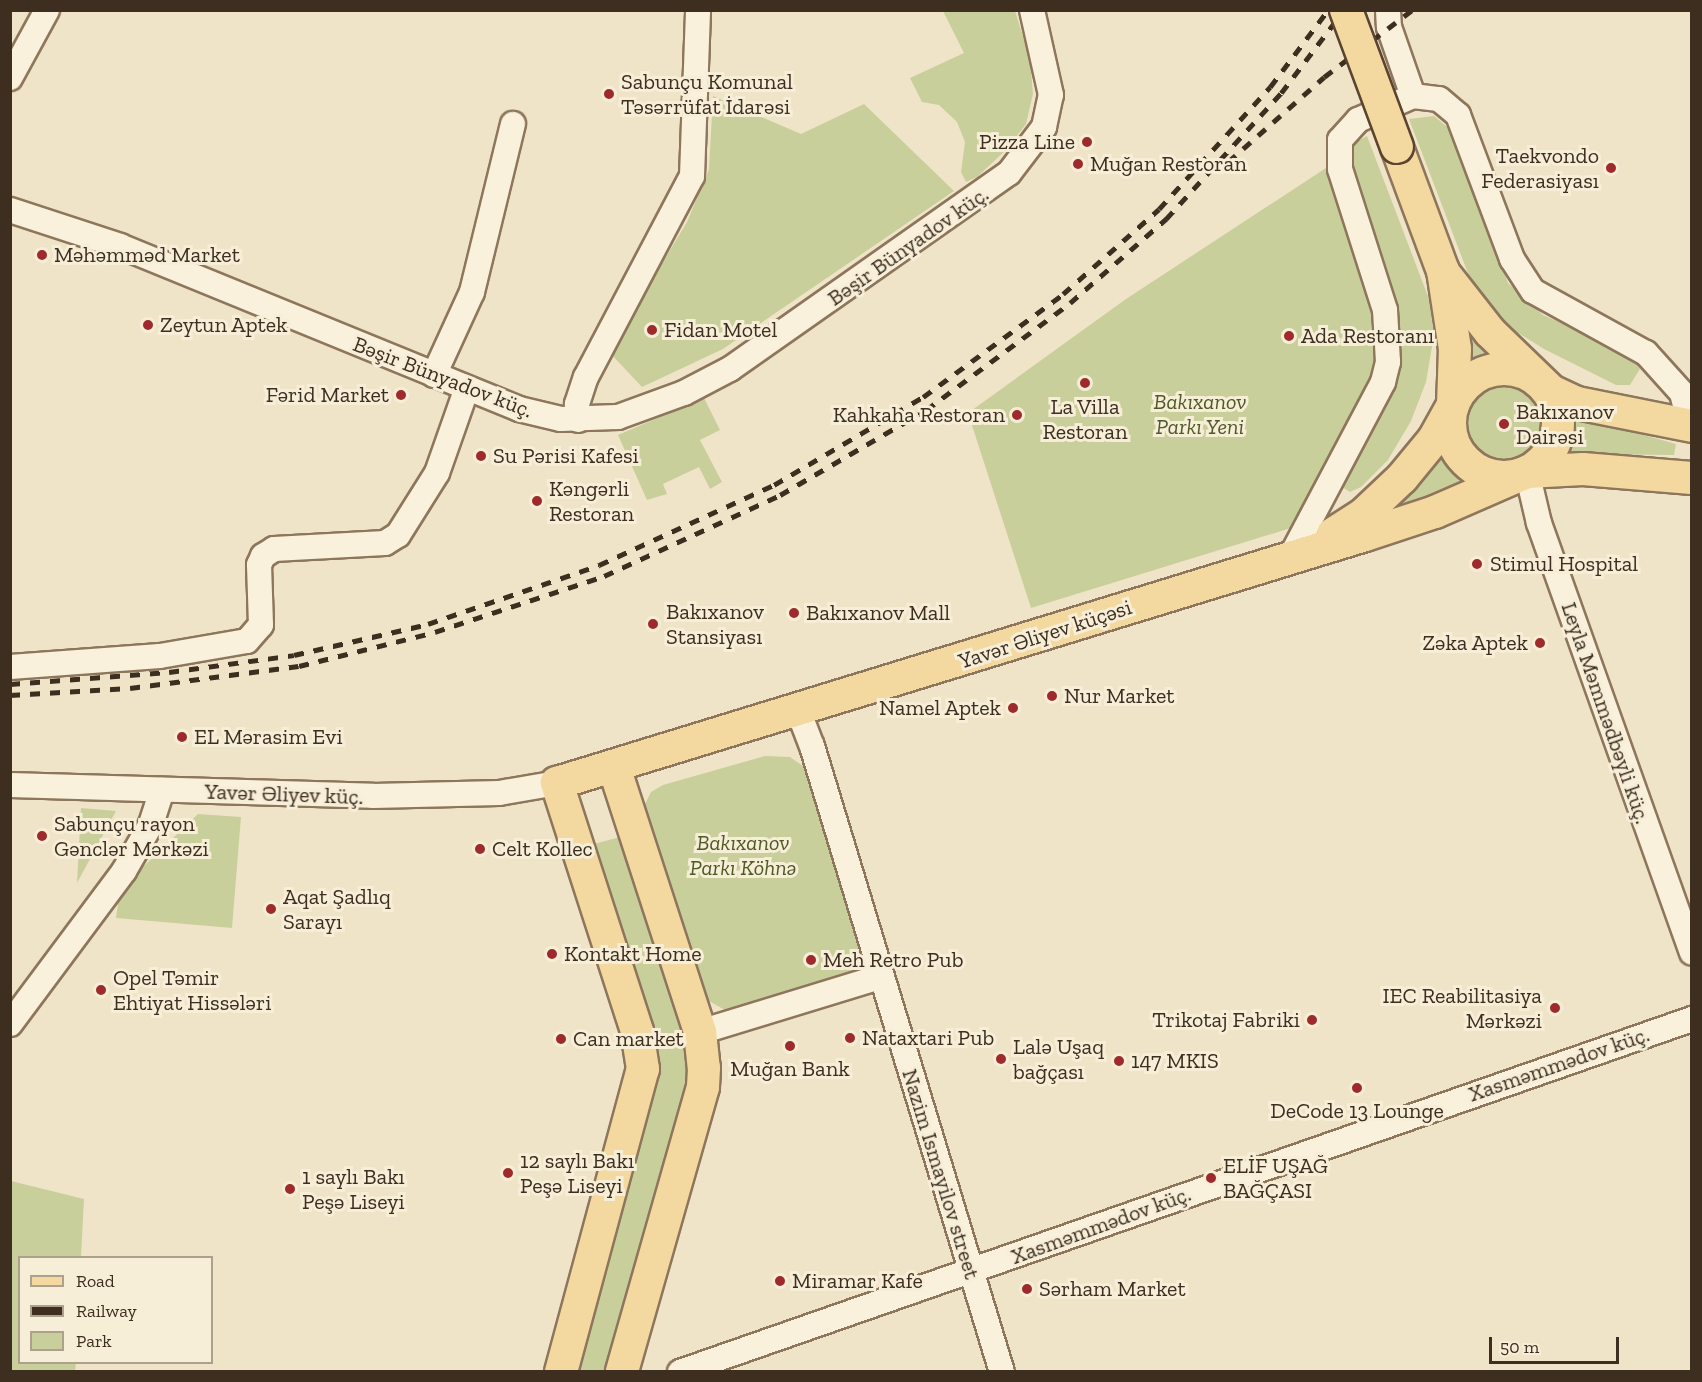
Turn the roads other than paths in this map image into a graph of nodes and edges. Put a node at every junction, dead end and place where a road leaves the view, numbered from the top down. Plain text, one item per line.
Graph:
1 (47, 10) edge
2 (698, 10) edge
3 (1032, 10) edge
4 (1346, 10) edge
5 (1388, 10) edge
6 (10, 78) edge
7 (1413, 96) junction
8 (513, 124) dead end
9 (10, 210) edge
10 (1443, 271) junction
11 (434, 375) junction
12 (1540, 382) junction
13 (467, 388) junction
14 (1453, 405) junction
15 (578, 420) junction
16 (1691, 425) edge
17 (1527, 472) junction
18 (1688, 477) edge
19 (1291, 556) junction
20 (10, 667) edge
21 (798, 710) junction
22 (624, 764) junction
23 (556, 783) junction
24 (10, 784) edge
25 (162, 790) junction
26 (1692, 953) edge
27 (880, 977) junction
28 (1692, 1019) edge
29 (10, 1024) edge
30 (700, 1032) junction
31 (972, 1272) junction
32 (561, 1371) edge
33 (621, 1371) edge
34 (680, 1371) edge
35 (1002, 1371) edge

1 - 6 street
2 - 15 street
3 - 15 street, Bəşir Bünyadov küç.
4 - 10 main road, bridge
5 - 7 street
7 - 16 street
7 - 19 street
8 - 11 street
9 - 11 street, Bəşir Bünyadov küç.
10 - 12 main road
10 - 14 main road
11 - 13 street, Bəşir Bünyadov küç.
12 - 14 main road
12 - 16 main road
12 - 17 main road
13 - 15 street, Bəşir Bünyadov küç.
13 - 20 street
14 - 17 main road
14 - 19 main road
16 - 18 main road
17 - 18 main road
17 - 19 main road
17 - 26 street, Leyla Məmmədbəyli küç.
19 - 21 main road, Yavər Əliyev küçəsi
21 - 22 main road
21 - 27 street, Nazim Ismayilov street
22 - 23 main road
22 - 30 main road
23 - 25 street, Yavər Əliyev küç.
23 - 32 main road
24 - 25 street, Yavər Əliyev küç.
25 - 29 street
27 - 30 street
27 - 31 street, Nazim Ismayilov street
28 - 31 street, Xasməmmədov küç.
30 - 33 main road
31 - 34 street, Xasməmmədov küç.
31 - 35 street, Nazim Ismayilov street

